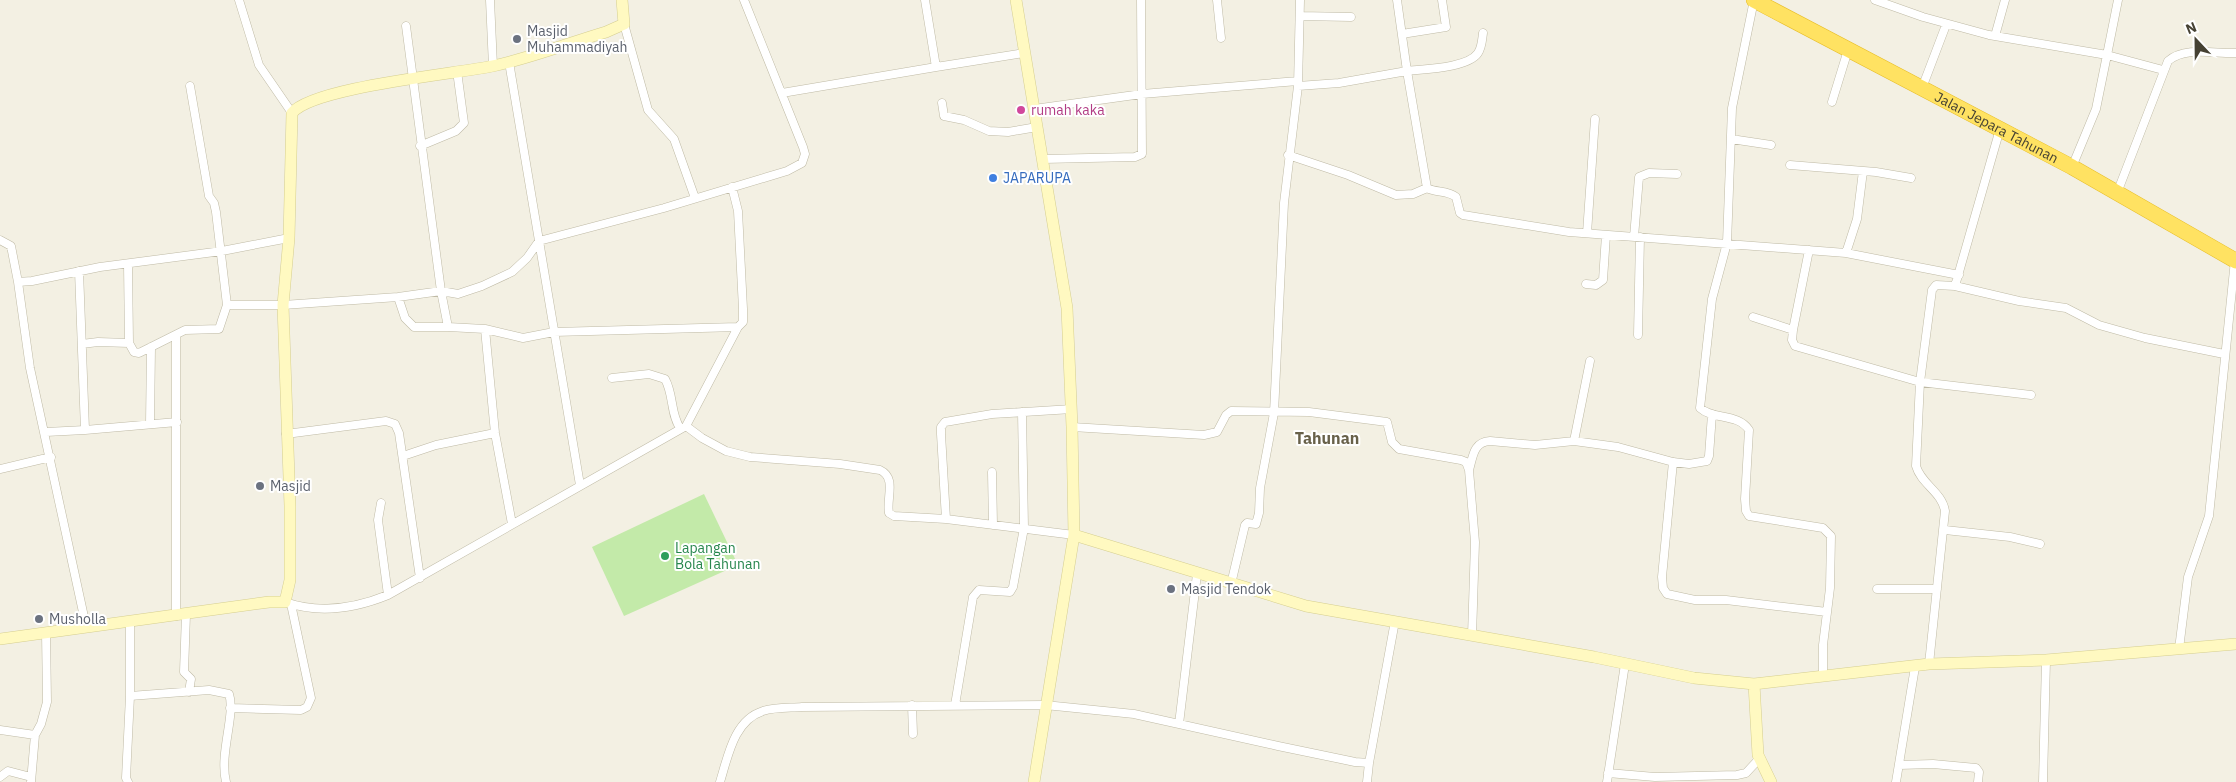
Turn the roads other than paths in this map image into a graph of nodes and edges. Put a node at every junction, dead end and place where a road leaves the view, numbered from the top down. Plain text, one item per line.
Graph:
1 (239, 0) edge
2 (490, 0) edge
3 (622, 0) edge
4 (744, 0) edge
5 (925, 0) edge
6 (1016, 0) edge
7 (1140, 0) edge
8 (1217, 0) edge
9 (1300, 0) edge
10 (1397, 0) edge
11 (1442, 0) edge
12 (1754, 0) edge
13 (1875, 0) edge
14 (2005, 0) edge
15 (2118, 0) edge
16 (1300, 16) junction
17 (1352, 16) dead end
18 (624, 24) junction
19 (1946, 25) junction
20 (406, 26) dead end
21 (1483, 33) dead end
22 (1402, 34) junction
23 (1995, 36) junction
24 (1221, 38) dead end
25 (1848, 50) junction
26 (1024, 53) junction
27 (2236, 53) edge
28 (2107, 55) junction
29 (509, 62) junction
30 (493, 66) junction
31 (936, 67) junction
32 (2163, 70) junction
33 (458, 71) junction
34 (1407, 71) junction
35 (413, 78) junction
36 (1298, 84) junction
37 (190, 86) dead end
38 (1922, 88) junction
39 (782, 93) junction
40 (1142, 94) junction
41 (1832, 102) dead end
42 (942, 103) dead end
43 (1034, 110) junction
44 (292, 113) junction
45 (1595, 119) dead end
46 (1037, 128) junction
47 (2000, 128) junction
48 (1731, 139) junction
49 (1771, 145) dead end
50 (420, 146) junction
51 (1288, 155) junction
52 (1043, 159) junction
53 (1790, 165) dead end
54 (2072, 168) junction
55 (1863, 172) junction
56 (1677, 174) dead end
57 (1911, 178) dead end
58 (732, 187) junction
59 (1427, 188) junction
60 (2117, 193) junction
61 (695, 198) junction
62 (1587, 233) junction
63 (1606, 235) junction
64 (1637, 237) junction
65 (289, 238) junction
66 (0, 240) edge
67 (539, 241) junction
68 (1727, 243) junction
69 (1809, 250) junction
70 (222, 251) junction
71 (1846, 253) junction
72 (2236, 261) edge
73 (128, 264) junction
74 (79, 271) junction
75 (1959, 275) junction
76 (18, 282) junction
77 (1586, 284) dead end
78 (1956, 286) junction
79 (441, 291) junction
80 (398, 297) junction
81 (283, 305) junction
82 (227, 306) junction
83 (1753, 317) dead end
84 (448, 327) junction
85 (738, 327) junction
86 (486, 329) junction
87 (1793, 330) junction
88 (554, 332) junction
89 (1638, 335) dead end
90 (176, 336) junction
91 (129, 343) junction
92 (82, 344) junction
93 (151, 347) junction
94 (2224, 354) junction
95 (1590, 361) dead end
96 (612, 378) dead end
97 (1920, 382) junction
98 (2031, 395) dead end
99 (1072, 409) junction
100 (1022, 412) junction
101 (1274, 413) junction
102 (1712, 414) junction
103 (177, 422) junction
104 (150, 424) junction
105 (683, 427) junction
106 (1072, 427) junction
107 (85, 430) junction
108 (46, 432) junction
109 (286, 434) junction
110 (495, 434) junction
111 (1574, 441) junction
112 (403, 456) junction
113 (51, 457) junction
114 (1673, 462) junction
115 (0, 469) edge
116 (1469, 470) junction
117 (992, 472) dead end
118 (580, 486) junction
119 (381, 503) dead end
120 (946, 519) junction
121 (512, 524) junction
122 (992, 525) junction
123 (1024, 528) junction
124 (1945, 530) junction
125 (1074, 535) junction
126 (2040, 544) dead end
127 (1198, 574) junction
128 (420, 578) junction
129 (1231, 584) junction
130 (1877, 589) dead end
131 (1938, 589) junction
132 (388, 595) junction
133 (288, 603) junction
134 (1827, 612) junction
135 (181, 615) junction
136 (130, 621) junction
137 (1395, 621) junction
138 (86, 626) junction
139 (46, 632) junction
140 (1472, 636) junction
141 (0, 639) edge
142 (2236, 644) edge
143 (2179, 649) junction
144 (2046, 660) junction
145 (1624, 664) junction
146 (1929, 664) junction
147 (1915, 667) junction
148 (1823, 676) junction
149 (1754, 684) junction
150 (189, 692) junction
151 (130, 696) junction
152 (912, 705) junction
153 (955, 705) junction
154 (1045, 705) junction
155 (230, 708) junction
156 (1179, 724) junction
157 (0, 730) edge
158 (913, 734) dead end
159 (35, 735) junction
160 (1759, 759) junction
161 (1369, 762) junction
162 (1899, 765) junction
163 (1608, 773) junction
164 (0, 777) edge
165 (31, 779) edge
166 (128, 782) edge
167 (226, 782) edge
168 (720, 782) edge
169 (1034, 782) edge
170 (1367, 782) edge
171 (1607, 782) edge
172 (1771, 782) edge
173 (1896, 782) edge
174 (1978, 782) edge
175 (2042, 782) edge

1 - 44 street
2 - 30 street
3 - 18 street
4 - 39 street
5 - 31 street
6 - 26 street
7 - 40 street
8 - 24 street
9 - 16 street
10 - 22 street
11 - 22 street
12 - 25 highway, Jalan Jepara Tahunan
12 - 48 street
13 - 19 street
14 - 23 street
15 - 28 street
16 - 17 street
16 - 36 street
18 - 29 street
18 - 61 street
19 - 23 street
19 - 38 street
20 - 35 street
21 - 34 street
22 - 34 street
23 - 28 street
25 - 38 highway, Jalan Jepara Tahunan
25 - 41 street
26 - 31 street
26 - 43 street
27 - 32 street
28 - 32 street
28 - 54 street
29 - 30 street
29 - 67 street
30 - 33 street
31 - 39 street
32 - 60 street
33 - 35 street
33 - 50 street
34 - 36 street
34 - 59 street
35 - 44 street
35 - 50 street
36 - 40 street
36 - 51 street
37 - 70 street
38 - 47 highway, Jalan Jepara Tahunan
39 - 58 street
40 - 43 street
40 - 52 street
42 - 46 street
43 - 46 street
44 - 65 street
45 - 62 street
46 - 52 street
47 - 54 highway, Jalan Jepara Tahunan
47 - 75 street
48 - 49 street
48 - 68 street
50 - 79 street
51 - 59 street
51 - 101 street
52 - 99 street
53 - 55 street
54 - 60 highway, Jalan Jepara Tahunan
55 - 57 street
55 - 71 street
56 - 64 street
58 - 61 street
58 - 85 street
59 - 62 street
60 - 72 highway, Jalan Jepara Tahunan
61 - 67 street
62 - 63 street
63 - 64 street
63 - 77 street
64 - 68 street
64 - 89 street
65 - 70 street
65 - 81 street
66 - 76 street
67 - 79 street
67 - 88 street
68 - 69 street
68 - 102 street
69 - 71 street
69 - 87 street
70 - 73 street
70 - 82 street
71 - 75 street
72 - 94 street
73 - 74 street
73 - 91 street
74 - 76 street
74 - 92 street
75 - 78 street
76 - 108 street
78 - 94 street
78 - 97 street
79 - 80 street
79 - 84 street
80 - 81 street
80 - 84 street
81 - 82 street
81 - 109 street
82 - 90 street
83 - 87 street
84 - 86 street
85 - 88 street
85 - 105 street
86 - 88 street
86 - 110 street
87 - 97 street
88 - 118 street
90 - 93 street
90 - 103 street
91 - 92 street
91 - 93 street
92 - 107 street
93 - 104 street
94 - 143 street
95 - 111 street
96 - 105 street
97 - 98 street
97 - 124 street
99 - 100 street
99 - 106 street
100 - 120 street
100 - 123 street
101 - 106 street
101 - 116 street
101 - 129 street
102 - 114 street
102 - 134 street
103 - 104 street
103 - 135 street
104 - 107 street
105 - 118 street
105 - 120 street
106 - 125 street
107 - 108 street
108 - 113 street
109 - 112 street
109 - 133 street
110 - 112 street
110 - 121 street
111 - 114 street
111 - 116 street
112 - 128 street
113 - 115 street
113 - 138 street
114 - 134 street
116 - 140 street
117 - 122 street
118 - 121 street
119 - 132 street
120 - 122 street
121 - 128 street
122 - 123 street
123 - 125 street
123 - 153 street
124 - 126 street
124 - 131 street
125 - 127 street
125 - 154 street
127 - 129 street
127 - 156 street
128 - 132 street
129 - 137 street
130 - 131 street
131 - 146 street
132 - 133 street
133 - 135 street
133 - 155 street
134 - 148 street
135 - 136 street
135 - 150 street
136 - 138 street
136 - 151 street
137 - 140 street
137 - 161 street
138 - 139 street
139 - 141 street
139 - 159 street
140 - 145 street
142 - 143 street
143 - 144 street
144 - 146 street
144 - 175 street
145 - 149 street
145 - 163 street
146 - 147 street
147 - 148 street
147 - 162 street
148 - 149 street
149 - 160 street
150 - 151 street
150 - 155 street
151 - 166 street
152 - 153 street
152 - 158 street
152 - 168 street
153 - 154 street
154 - 156 street
154 - 169 street
155 - 167 street
156 - 161 street
157 - 159 street
159 - 165 street
160 - 163 street
160 - 172 street
161 - 170 street
162 - 173 street
162 - 174 street
163 - 171 street
164 - 165 street

